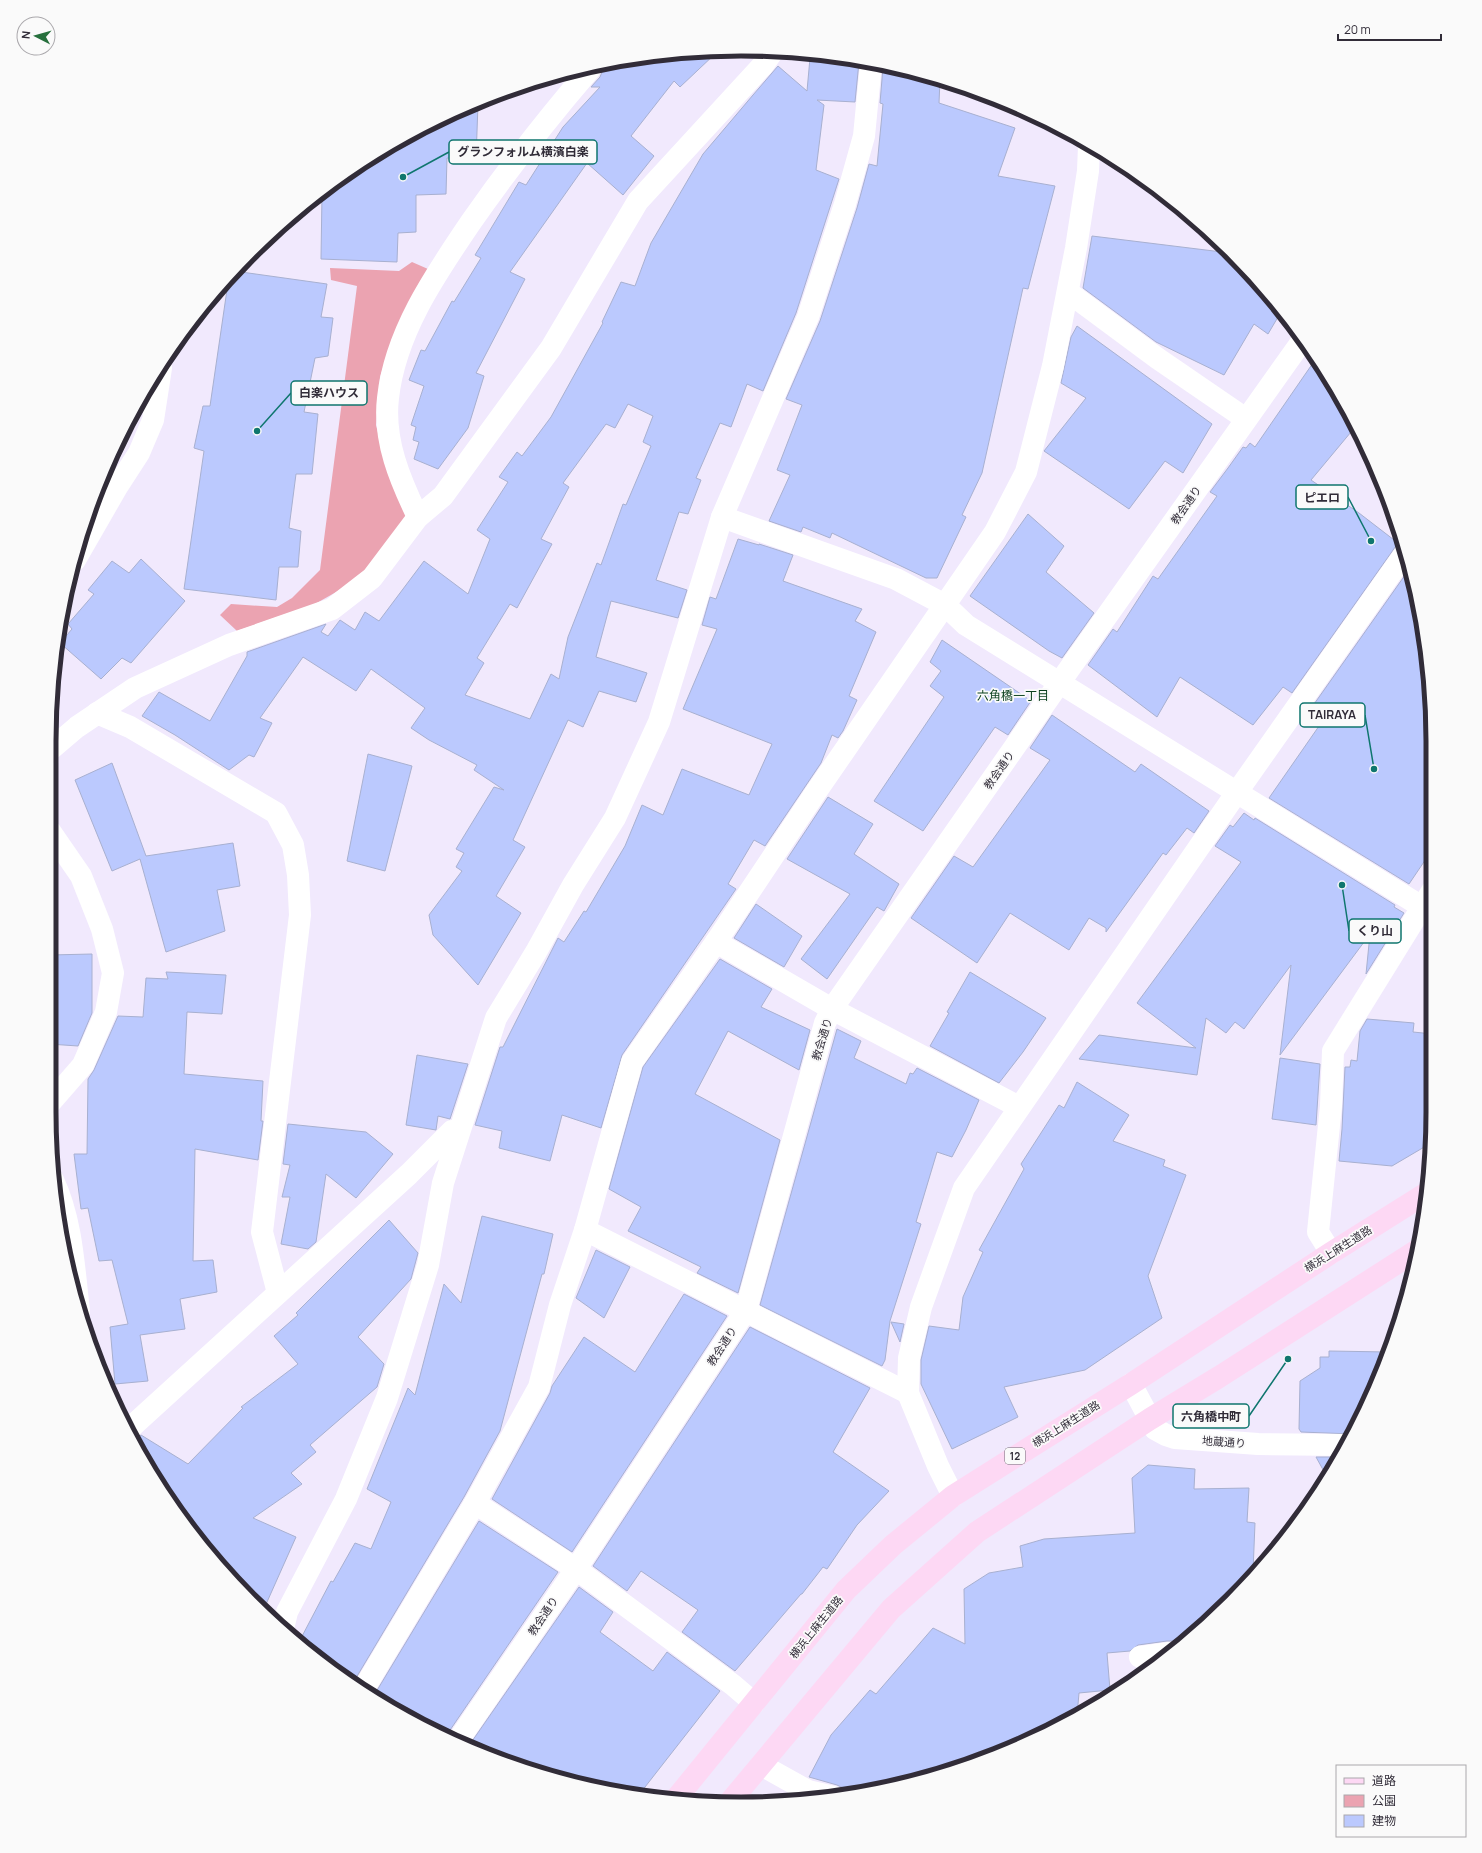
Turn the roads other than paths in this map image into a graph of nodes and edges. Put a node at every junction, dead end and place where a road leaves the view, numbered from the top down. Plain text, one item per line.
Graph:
1 (768, 57) edge
2 (870, 68) edge
3 (586, 74) edge
4 (1089, 151) edge
5 (1068, 292) junction
6 (1299, 345) edge
7 (160, 379) edge
8 (1246, 419) junction
9 (418, 517) junction
10 (722, 517) junction
11 (86, 540) edge
12 (1401, 559) edge
13 (945, 605) junction
14 (1060, 682) junction
15 (97, 713) junction
16 (56, 745) edge
17 (1237, 792) junction
18 (56, 840) edge
19 (1426, 902) edge
20 (1426, 909) edge
21 (716, 942) junction
22 (832, 1009) junction
23 (56, 1096) edge
24 (1019, 1108) junction
25 (458, 1132) junction
26 (1420, 1197) edge
27 (63, 1204) edge
28 (585, 1230) junction
29 (1331, 1254) junction
30 (1411, 1254) edge
31 (74, 1268) edge
32 (278, 1293) junction
33 (746, 1310) junction
34 (1131, 1384) junction
35 (908, 1393) junction
36 (1150, 1419) junction
37 (133, 1426) edge
38 (1339, 1445) edge
39 (953, 1496) junction
40 (474, 1503) junction
41 (576, 1569) junction
42 (284, 1623) edge
43 (1159, 1654) edge
44 (1140, 1657) dead end
45 (366, 1685) edge
46 (754, 1703) junction
47 (461, 1737) edge
48 (761, 1765) junction
49 (815, 1793) edge
50 (680, 1794) edge
51 (734, 1797) edge

1 - 9 street
2 - 10 street
3 - 9 street
4 - 5 street
5 - 8 street
5 - 13 street
6 - 8 street, 教会通り
7 - 11 street
8 - 14 street, 教会通り
9 - 15 street
10 - 13 street
10 - 25 street
12 - 17 street
13 - 14 street
13 - 21 street
14 - 17 street
14 - 22 street, 教会通り
15 - 16 street
15 - 32 street
17 - 19 street
17 - 24 street
18 - 23 street
20 - 29 street
21 - 22 street
21 - 28 street
22 - 24 street
22 - 33 street, 教会通り
24 - 35 street
25 - 32 street
25 - 42 street
26 - 29 main road, 横浜上麻生道路 / 12
27 - 31 street
28 - 33 street
28 - 40 street
29 - 34 main road, 横浜上麻生道路 / 12
30 - 36 main road
32 - 37 street
33 - 35 street
33 - 41 street, 教会通り
34 - 36 street, 地蔵通り
34 - 39 main road, 横浜上麻生道路 / 12
35 - 39 street
36 - 38 street, 地蔵通り
36 - 48 main road
39 - 46 main road, 横浜上麻生道路 / 12
40 - 41 street
40 - 45 street
41 - 46 street
41 - 47 street, 教会通り
43 - 44 street
46 - 50 main road, 横浜上麻生道路 / 12
48 - 49 street
48 - 51 main road

